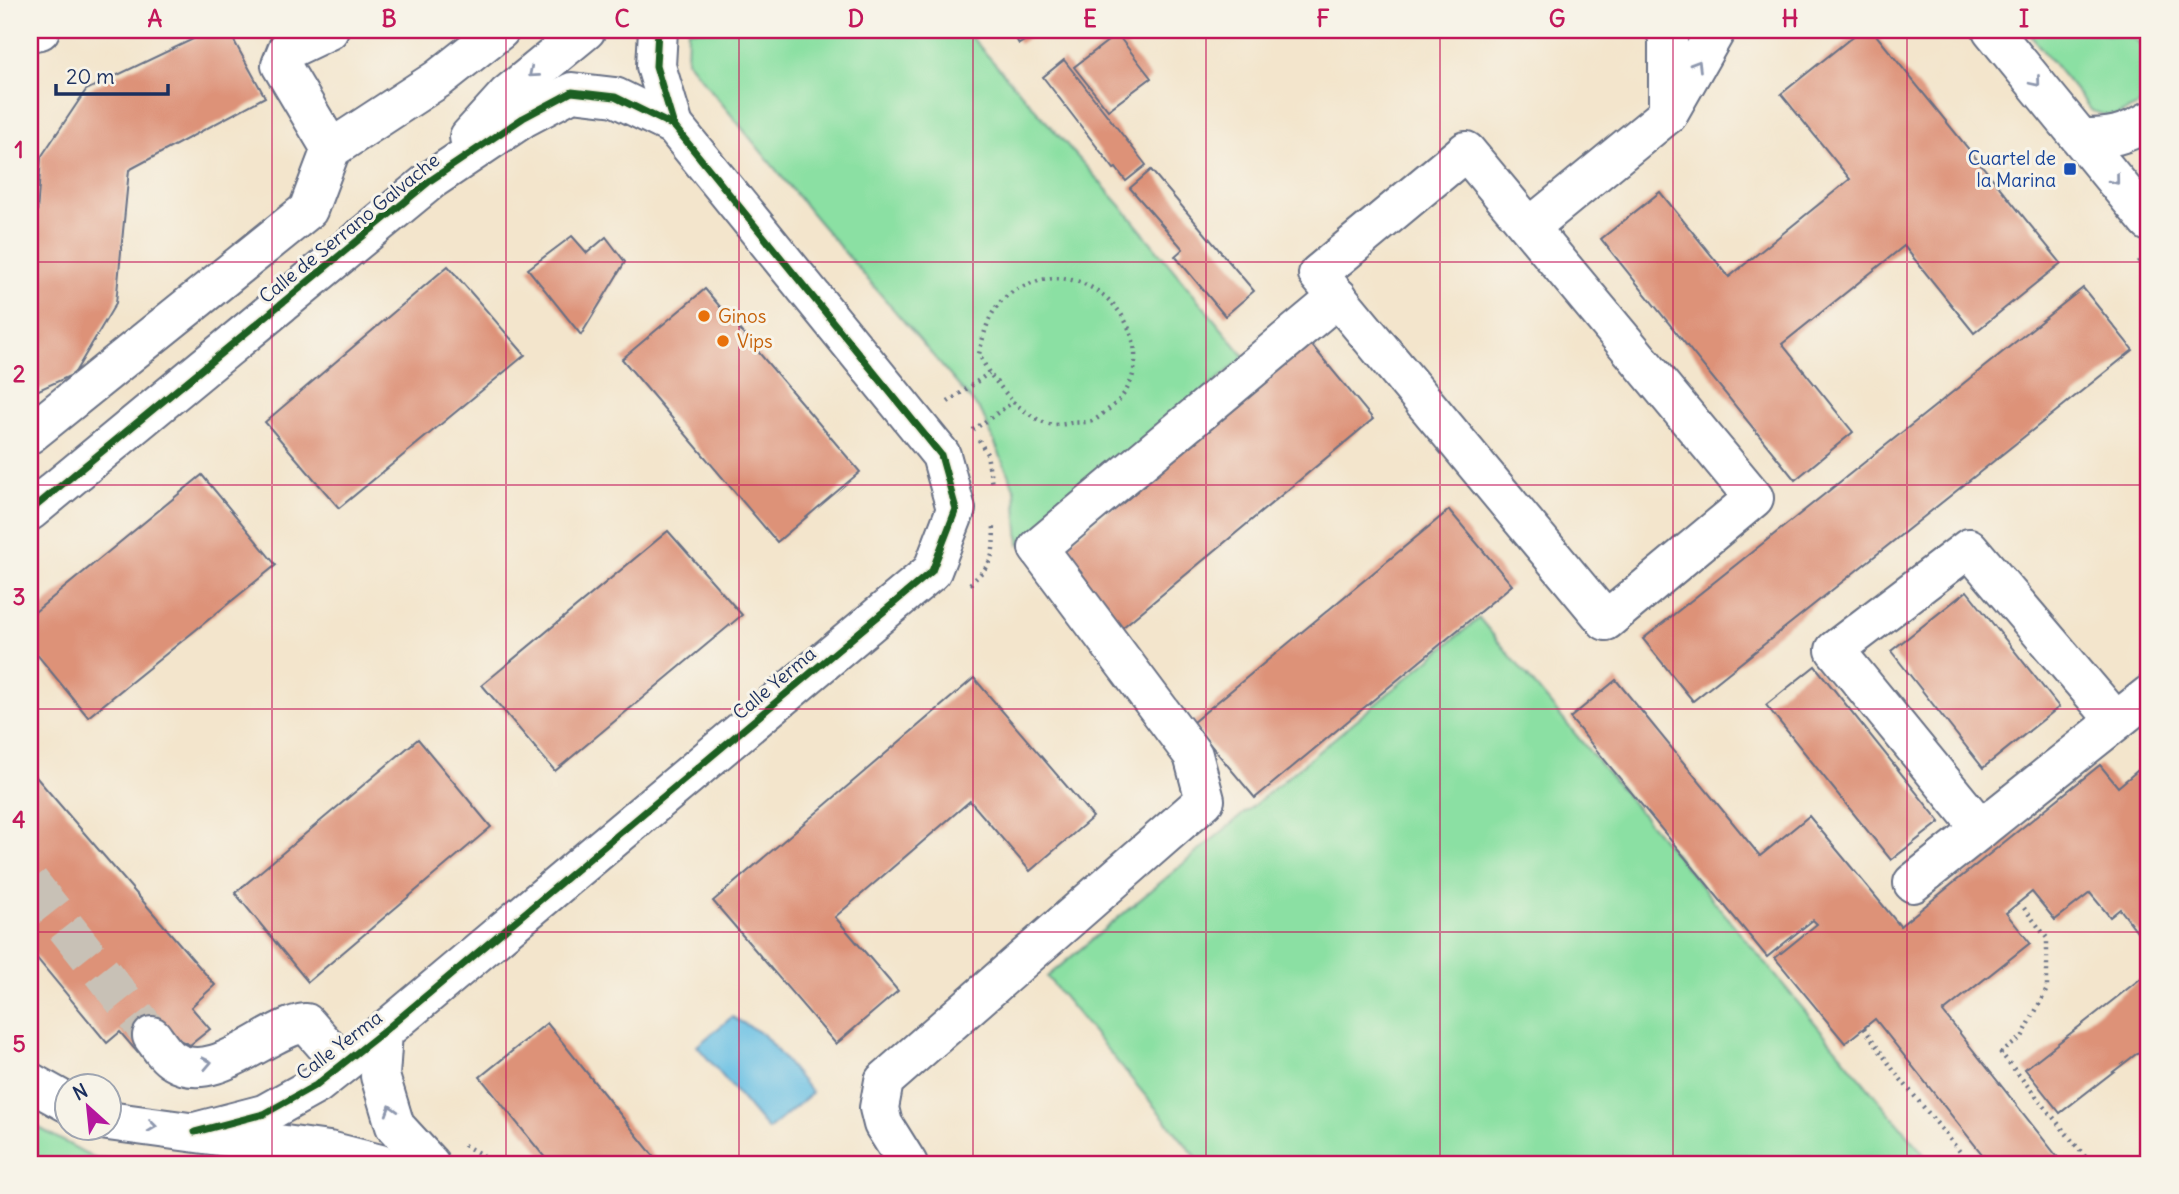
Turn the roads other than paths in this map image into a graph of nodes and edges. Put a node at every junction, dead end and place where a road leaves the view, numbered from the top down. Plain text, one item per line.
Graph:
1 (40, 30) edge
2 (329, 30) edge
3 (500, 30) edge
4 (586, 30) edge
5 (658, 30) edge
6 (1665, 30) edge
7 (1716, 30) edge
8 (1992, 30) edge
9 (30, 32) edge
10 (1668, 114) junction
11 (2149, 121) edge
12 (674, 126) junction
13 (2082, 138) junction
14 (331, 149) junction
15 (431, 180) junction
16 (2149, 222) edge
17 (1530, 227) junction
18 (1338, 297) junction
19 (30, 434) edge
20 (30, 511) edge
21 (2140, 705) edge
22 (1981, 829) junction
23 (1913, 883) dead end
24 (383, 1032) junction
25 (152, 1036) tunnel mouth
26 (342, 1065) junction
27 (30, 1082) edge
28 (52, 1094) edge
29 (122, 1123) edge
30 (195, 1132) junction
31 (445, 1153) edge
32 (380, 1164) edge
33 (908, 1164) edge

1 - 9 street
2 - 14 street
3 - 14 street
4 -> 15 street, Calle de Serrano Galvache
5 - 12 street
6 - 10 street
10 -> 7 street
8 -> 13 street
10 - 17 street
11 - 13 street
12 - 15 street, Calle de Serrano Galvache
12 - 24 street, Calle Yerma
13 -> 16 street
14 - 19 street
15 - 20 street, Calle de Serrano Galvache
17 - 18 street
17 - 18 street
18 - 33 street
21 - 22 street
21 - 22 street
22 - 23 street
24 - 26 street, Calle Yerma
31 -> 24 street
25 -> 26 street
26 - 30 street, Calle Yerma
27 - 28 street
29 -> 30 street
30 - 32 street

